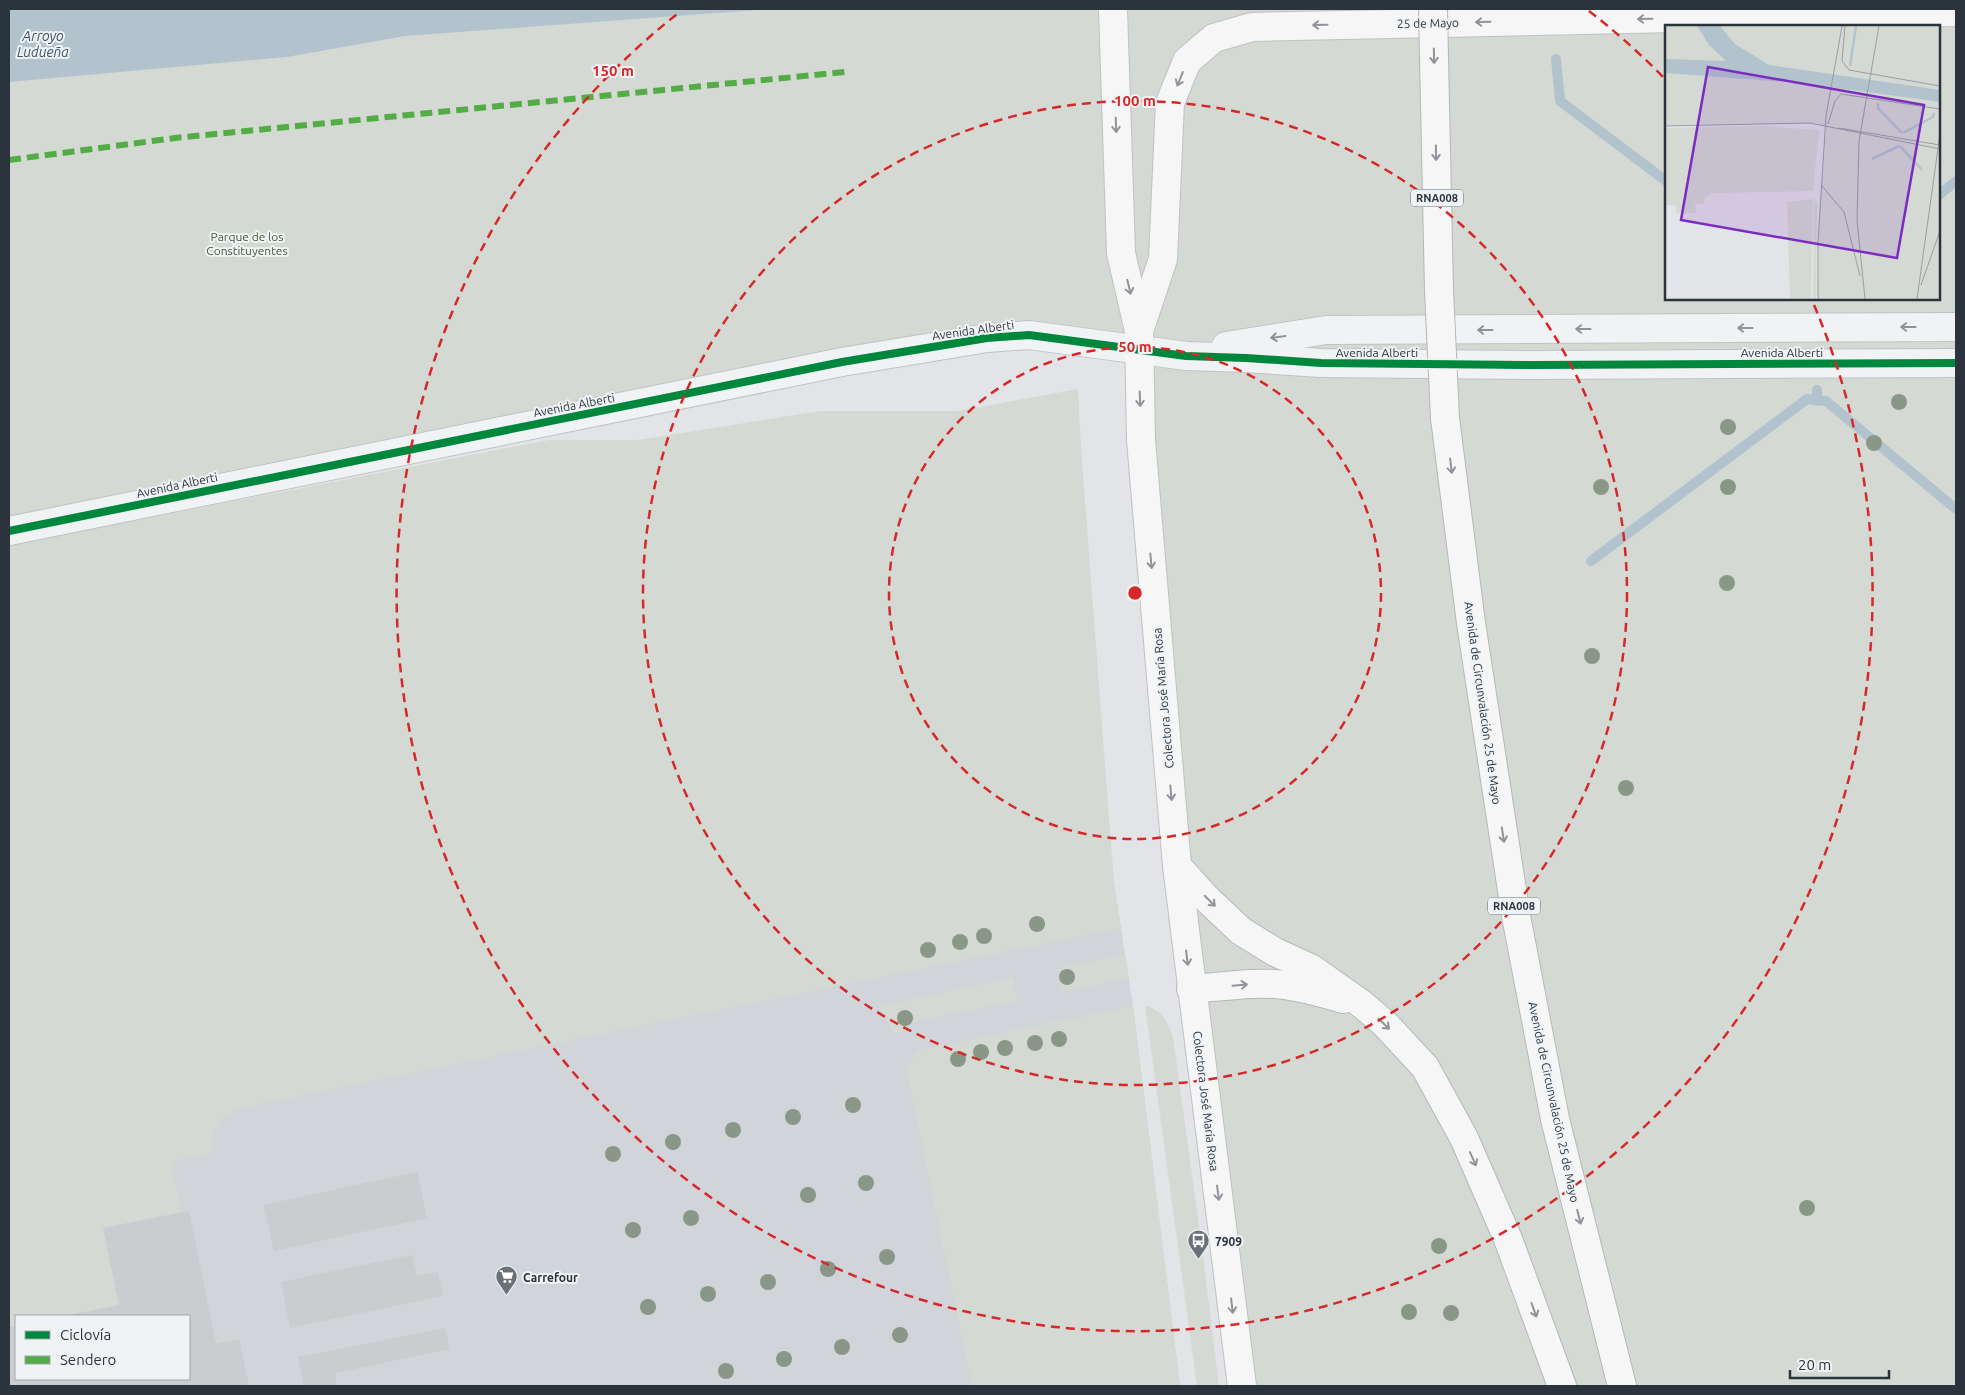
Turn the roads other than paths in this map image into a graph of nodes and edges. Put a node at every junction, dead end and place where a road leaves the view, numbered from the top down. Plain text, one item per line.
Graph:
1 (1113, 9) edge
2 (1433, 9) edge
3 (1956, 12) edge
4 (1956, 327) edge
5 (1139, 341) junction
6 (1186, 356) junction
7 (1956, 363) edge
8 (9, 531) edge
9 (1177, 866) junction
10 (1191, 989) junction
11 (1362, 1005) junction
12 (1242, 1386) edge
13 (1562, 1386) edge
14 (1622, 1386) edge

1 -> 5 main road, Colectora José María Rosa
2 -> 14 main road, Avenida de Circunvalación 25 de Mayo / RNA008, bridge
3 -> 5 main road, 25 de Mayo
4 -> 6 street, Avenida Alberti
5 - 6 street, Avenida Alberti
5 - 8 street, Avenida Alberti
5 -> 9 main road, Colectora José María Rosa
6 - 7 street, Avenida Alberti
9 -> 10 main road, Colectora José María Rosa
9 -> 11 main road
10 -> 11 main road
10 -> 12 main road, Colectora José María Rosa
11 -> 13 main road

